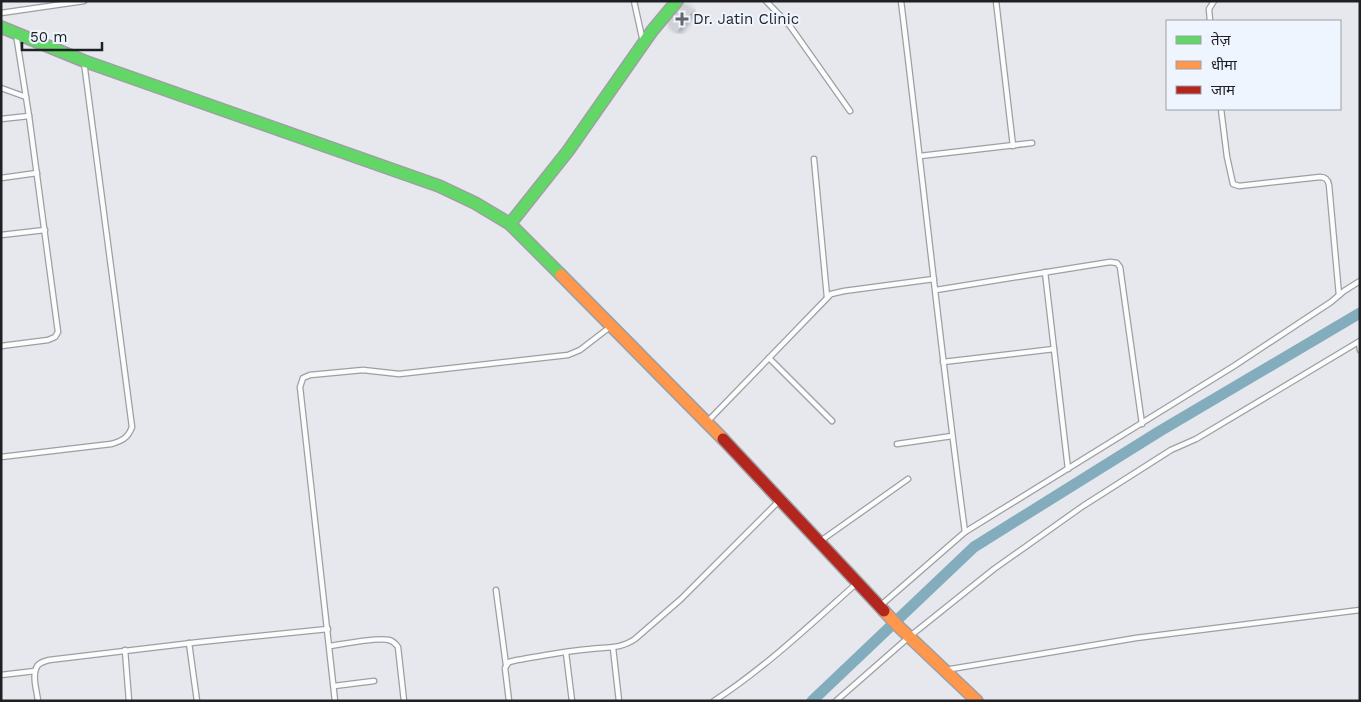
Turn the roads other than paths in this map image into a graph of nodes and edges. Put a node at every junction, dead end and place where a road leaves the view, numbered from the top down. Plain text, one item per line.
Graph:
1 (84, 1) edge
2 (634, 1) edge
3 (677, 1) edge
4 (766, 1) edge
5 (901, 1) edge
6 (996, 1) edge
7 (1214, 1) edge
8 (49, 3) edge
9 (1, 13) edge
10 (1210, 20) edge
11 (1, 27) edge
12 (16, 33) junction
13 (643, 43) junction
14 (84, 61) junction
15 (1, 88) edge
16 (26, 97) junction
17 (1221, 110) edge
18 (850, 111) dead end
19 (29, 116) junction
20 (1, 119) edge
21 (1032, 143) dead end
22 (1014, 146) junction
23 (920, 156) junction
24 (814, 159) dead end
25 (37, 173) junction
26 (1, 178) edge
27 (510, 224) junction
28 (45, 230) junction
29 (1, 236) edge
30 (1045, 272) junction
31 (934, 279) junction
32 (1360, 281) edge
33 (936, 290) junction
34 (1339, 295) junction
35 (827, 297) junction
36 (611, 326) junction
37 (1359, 341) edge
38 (1, 346) edge
39 (1054, 349) junction
40 (1360, 350) edge
41 (769, 358) junction
42 (943, 362) junction
43 (708, 422) junction
44 (832, 422) dead end
45 (1142, 424) junction
46 (952, 436) junction
47 (897, 444) dead end
48 (1, 457) edge
49 (1068, 469) junction
50 (908, 479) dead end
51 (780, 500) junction
52 (965, 532) junction
53 (819, 542) junction
54 (857, 583) junction
55 (496, 590) dead end
56 (882, 610) junction
57 (1360, 610) edge
58 (328, 629) junction
59 (909, 637) junction
60 (189, 643) junction
61 (330, 646) junction
62 (614, 648) junction
63 (125, 650) junction
64 (566, 652) junction
65 (506, 665) junction
66 (944, 670) junction
67 (36, 671) junction
68 (1, 675) edge
69 (374, 681) dead end
70 (334, 686) junction
71 (38, 701) edge
72 (129, 701) edge
73 (197, 701) edge
74 (335, 701) edge
75 (404, 701) edge
76 (509, 701) edge
77 (572, 701) edge
78 (619, 701) edge
79 (714, 701) edge
80 (836, 701) edge
81 (977, 701) edge

1 - 8 lane
2 - 13 lane
3 - 13 street
4 - 18 lane
5 - 23 lane
6 - 22 lane
7 - 10 lane
8 - 9 lane
11 - 12 street
12 - 14 street
12 - 16 lane
13 - 27 street
14 - 27 street
14 - 48 lane
15 - 16 lane
16 - 19 lane
17 - 34 lane
19 - 20 lane
19 - 25 lane
21 - 22 lane
22 - 23 lane
23 - 31 lane
24 - 35 lane
25 - 26 lane
25 - 28 lane
27 - 36 street
28 - 29 lane
28 - 38 lane
30 - 33 lane
30 - 39 lane
30 - 45 lane
31 - 33 lane
31 - 35 lane
32 - 34 lane
33 - 42 lane
34 - 45 lane
35 - 41 lane
36 - 43 street
36 - 58 lane
37 - 40 lane
37 - 59 lane
39 - 42 lane
39 - 49 lane
41 - 43 lane
41 - 44 lane
42 - 46 lane
43 - 51 street
45 - 49 lane
46 - 47 lane
46 - 52 lane
49 - 52 lane
50 - 53 lane
51 - 53 street
51 - 62 lane
52 - 56 lane
53 - 54 street
54 - 56 street
54 - 79 lane
55 - 65 lane
56 - 59 street
57 - 66 lane
58 - 60 lane
58 - 61 lane
59 - 66 street
59 - 80 lane
60 - 63 lane
60 - 73 lane
61 - 70 lane
61 - 75 lane
62 - 64 lane
62 - 78 lane
63 - 67 lane
63 - 72 lane
64 - 65 lane
64 - 77 lane
65 - 76 lane
66 - 81 street
67 - 68 lane
67 - 71 lane
69 - 70 lane
70 - 74 lane

